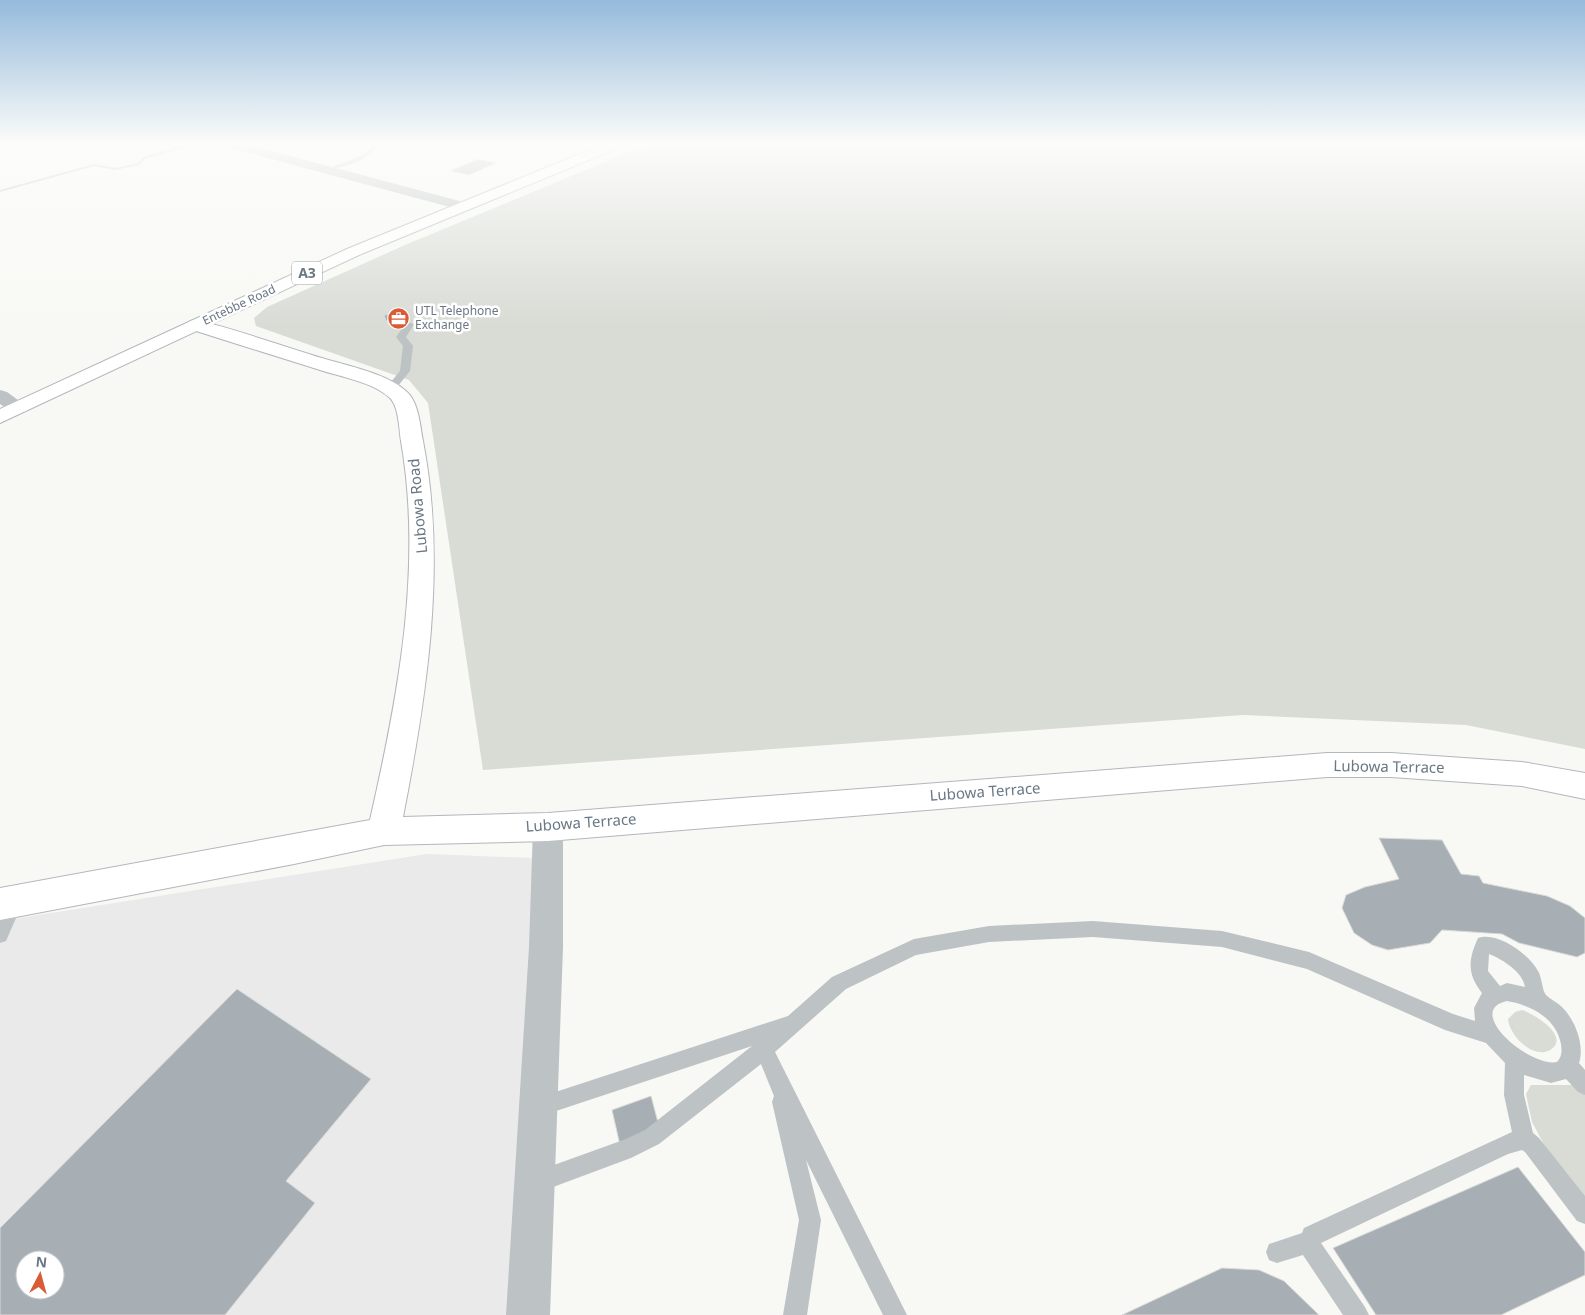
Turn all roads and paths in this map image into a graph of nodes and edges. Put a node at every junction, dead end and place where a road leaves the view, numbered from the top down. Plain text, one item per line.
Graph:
1 (452, 203) edge
2 (468, 203) edge
3 (462, 206) junction
4 (410, 324) dead end
5 (196, 325) junction
6 (390, 389) junction
7 (0, 396) edge
8 (19, 408) junction
9 (0, 417) edge
10 (1585, 786) edge
11 (548, 827) junction
12 (384, 831) junction
13 (7, 903) edge
14 (0, 935) edge
15 (1495, 994) junction
16 (1536, 1000) junction
17 (790, 1024) junction
18 (1490, 1035) junction
19 (1579, 1035) edge
20 (764, 1048) junction
21 (1514, 1060) junction
22 (1570, 1068) junction
23 (777, 1080) junction
24 (1585, 1085) edge
25 (538, 1107) junction
26 (1524, 1139) junction
27 (534, 1183) junction
28 (1585, 1213) edge
29 (1309, 1242) junction
30 (1277, 1252) dead end
31 (528, 1315) edge
32 (795, 1315) edge
33 (895, 1315) edge
34 (1357, 1315) edge

1 - 3 street
2 - 3 street, Entebbe Road / A3
3 - 5 street, Entebbe Road / A3
4 - 6 lane
5 - 6 street, Lubowa Road
5 - 8 street, Entebbe Road / A3
6 - 12 street, Lubowa Road
7 - 8 street
8 - 9 street, Entebbe Road / A3
10 - 11 street, Lubowa Terrace
11 - 12 street, Lubowa Terrace
11 - 25 street
12 - 13 street, Lubowa Terrace
13 - 14 lane
15 - 16 lane
15 - 16 lane
15 - 18 lane
16 - 19 lane
17 - 18 lane
17 - 20 lane
17 - 25 lane
18 - 21 lane
19 - 22 lane
20 - 23 lane
20 - 27 lane
21 - 22 lane
21 - 26 lane
22 - 24 lane
23 - 32 lane
23 - 33 lane
25 - 27 street
26 - 28 lane
26 - 29 lane
27 - 31 street
29 - 30 lane
29 - 34 lane

